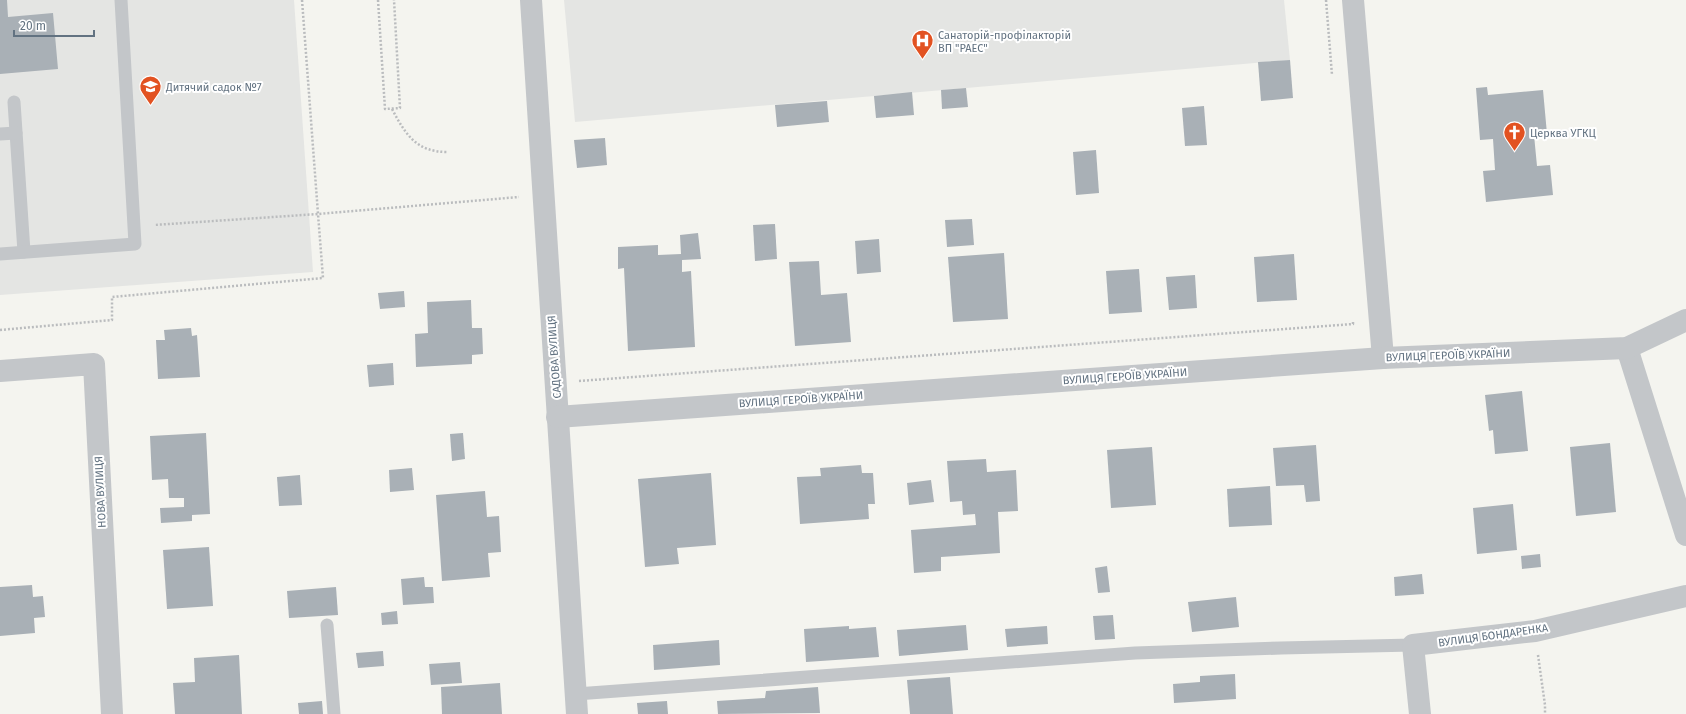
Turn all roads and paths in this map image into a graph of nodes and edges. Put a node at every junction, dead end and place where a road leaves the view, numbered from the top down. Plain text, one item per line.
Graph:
1 (121, 0) edge
2 (302, 0) edge
3 (378, 0) edge
4 (394, 0) edge
5 (531, 0) edge
6 (1326, 0) edge
7 (1353, 0) edge
8 (1332, 79) dead end
9 (14, 102) dead end
10 (392, 109) junction
11 (16, 133) junction
12 (0, 134) edge
13 (448, 152) dead end
14 (543, 195) junction
15 (318, 214) junction
16 (134, 227) junction
17 (24, 252) junction
18 (0, 254) edge
19 (1353, 316) dead end
20 (1686, 320) edge
21 (0, 330) edge
22 (1627, 348) junction
23 (1383, 358) junction
24 (0, 371) edge
25 (579, 382) dead end
26 (557, 417) junction
27 (1686, 535) edge
28 (1686, 596) edge
29 (327, 625) dead end
30 (1534, 631) junction
31 (1414, 645) junction
32 (577, 704) edge
33 (112, 714) edge
34 (334, 714) edge
35 (1420, 714) edge
36 (1545, 714) edge

1 - 16 lane
2 - 15 path
3 - 10 path
4 - 10 path
5 - 14 street, САДОВА ВУЛИЦЯ
6 - 8 path
7 - 23 street
9 - 11 lane
10 - 13 path
11 - 12 lane
11 - 17 lane
14 - 15 path
14 - 26 street, САДОВА ВУЛИЦЯ
15 - 16 path
15 - 21 path
16 - 17 lane
17 - 18 lane
19 - 25 path
20 - 22 street, ВУЛИЦЯ ГЕРОЇВ УКРАЇНИ
22 - 23 street, ВУЛИЦЯ ГЕРОЇВ УКРАЇНИ
22 - 27 street
23 - 26 street, ВУЛИЦЯ ГЕРОЇВ УКРАЇНИ
24 - 33 street, НОВА ВУЛИЦЯ
26 - 32 street, САДОВА ВУЛИЦЯ
28 - 30 street, ВУЛИЦЯ БОНДАРЕНКА
29 - 34 lane
30 - 31 street, ВУЛИЦЯ БОНДАРЕНКА
30 - 36 path
31 - 32 lane
31 - 35 street

